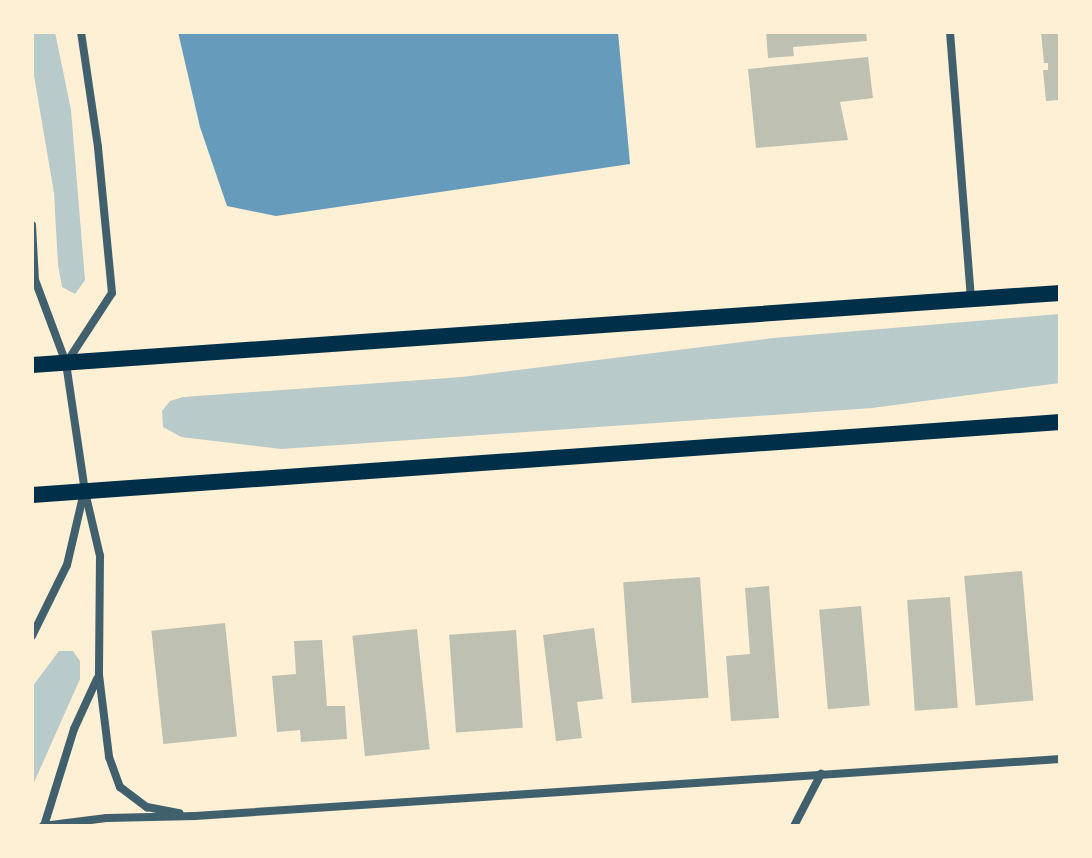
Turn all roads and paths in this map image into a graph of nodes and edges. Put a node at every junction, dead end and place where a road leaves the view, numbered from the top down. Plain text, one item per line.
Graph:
1 (81, 32) edge
2 (950, 32) edge
3 (32, 225) edge
4 (1060, 293) edge
5 (971, 299) junction
6 (66, 363) junction
7 (32, 365) edge
8 (1060, 422) edge
9 (85, 492) junction
10 (32, 495) edge
11 (32, 636) edge
12 (99, 675) junction
13 (1060, 759) edge
14 (821, 774) junction
15 (195, 816) junction
16 (44, 826) edge
17 (794, 826) edge

1 - 6 street
2 - 5 street
3 - 6 street
4 - 5 main road
5 - 6 main road
6 - 7 main road
6 - 9 street
8 - 9 main road
9 - 10 main road
9 - 11 street
9 - 12 street
12 - 15 street
12 - 16 street
13 - 14 street
14 - 15 street
14 - 17 street
15 - 16 street

